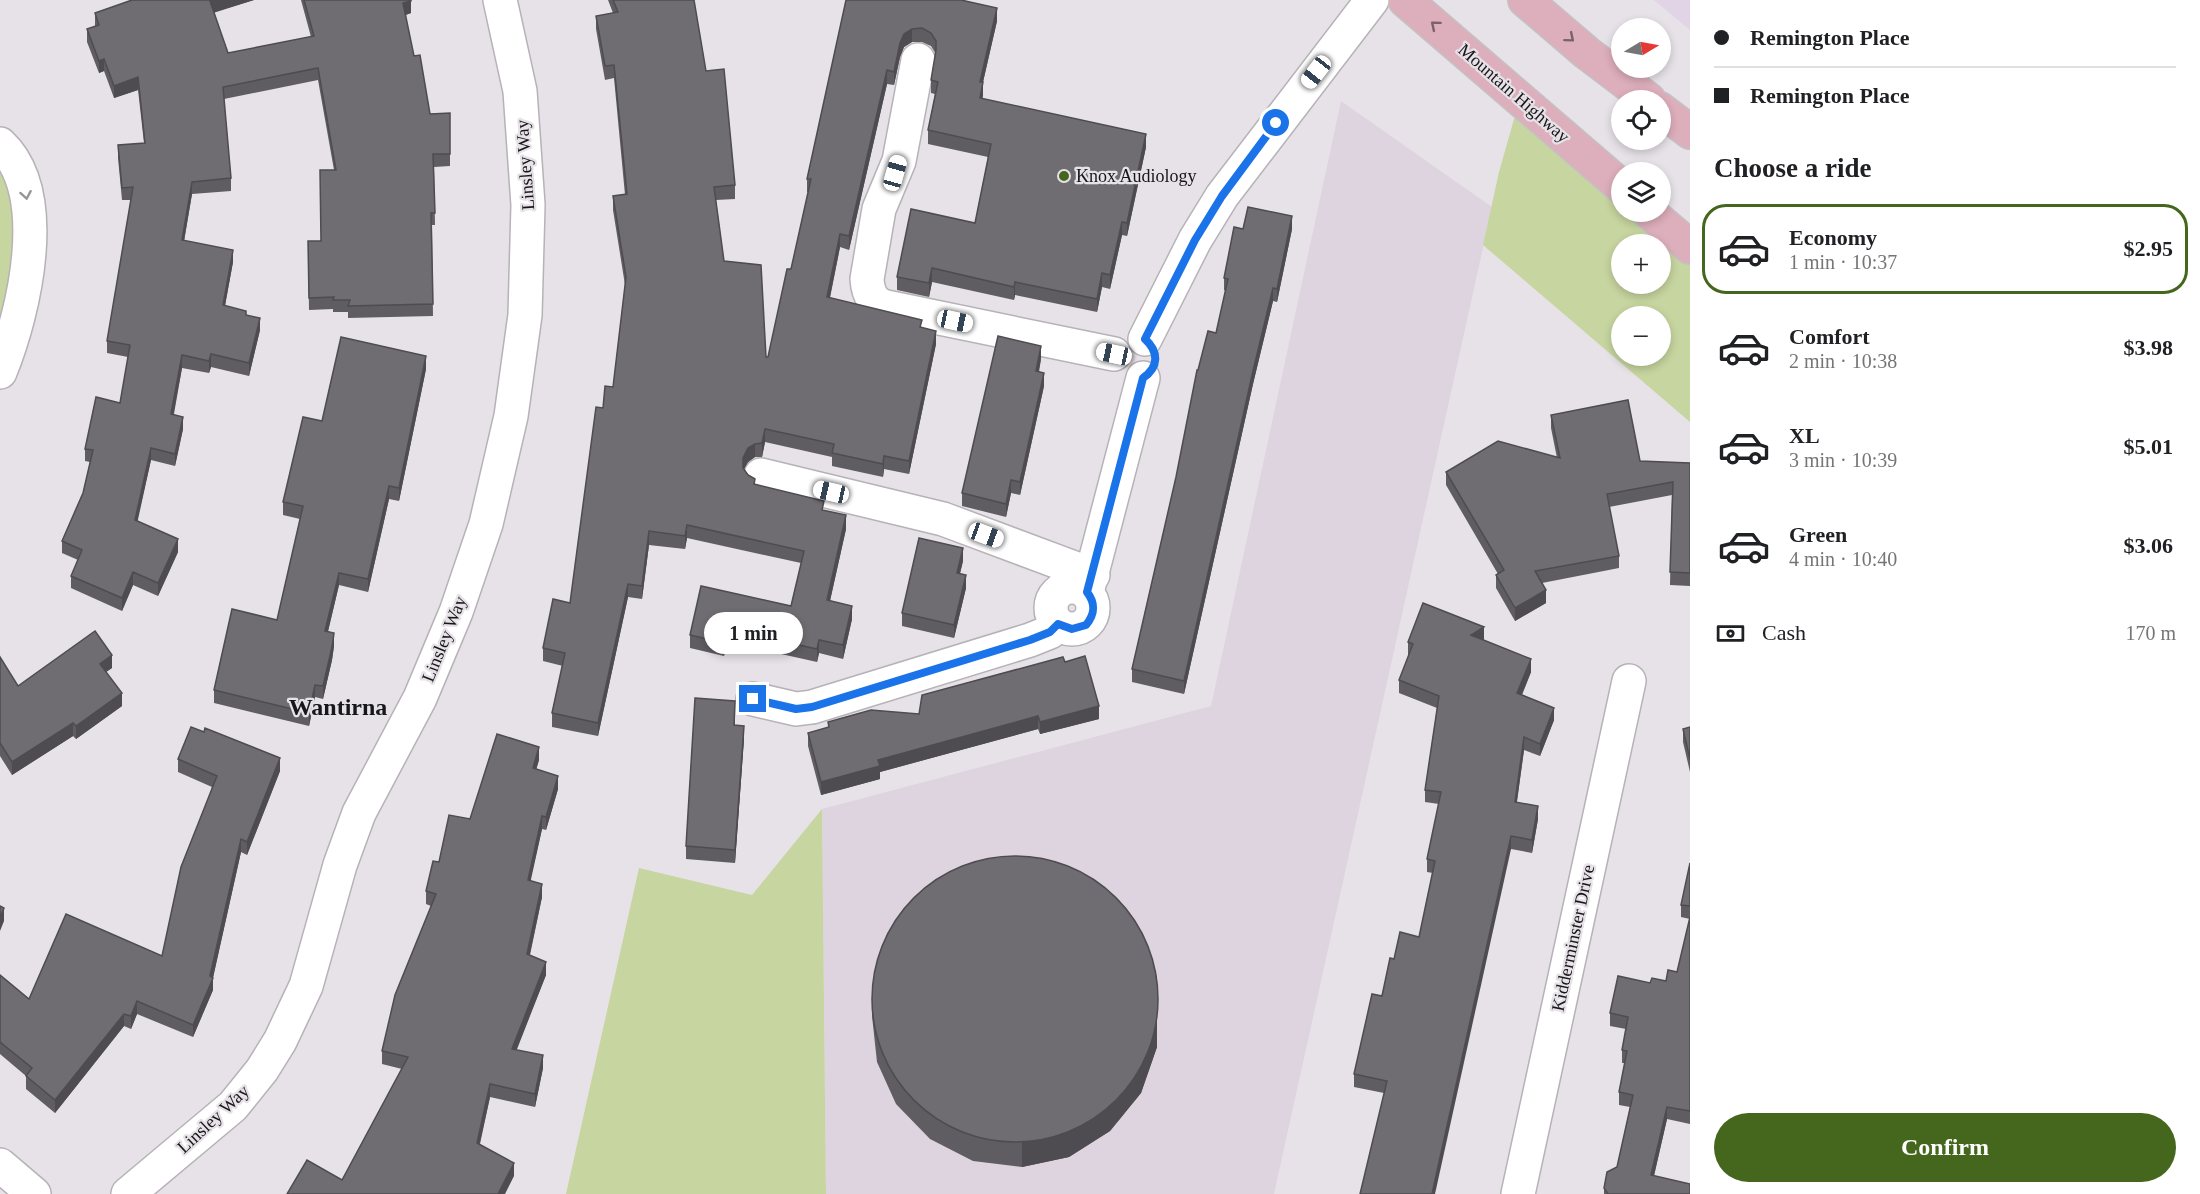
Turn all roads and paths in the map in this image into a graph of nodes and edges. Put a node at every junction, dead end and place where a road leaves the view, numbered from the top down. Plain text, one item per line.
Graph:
1 (500, 0) edge
2 (1372, 0) edge
3 (1405, 0) edge
4 (1525, 0) edge
5 (918, 60) dead end
6 (1636, 90) edge
7 (1671, 117) edge
8 (1690, 132) edge
9 (0, 144) edge
10 (1611, 178) edge
11 (1661, 222) edge
12 (1690, 247) edge
13 (1145, 339) junction
14 (1114, 354) junction
15 (0, 372) edge
16 (1143, 378) junction
17 (761, 475) dead end
18 (1090, 584) junction
19 (1629, 681) dead end
20 (753, 699) dead end
21 (0, 1165) edge
22 (34, 1194) edge
23 (128, 1194) edge
24 (1518, 1194) edge

1 - 23 street, Linsley Way
2 - 13 street
10 -> 3 main road, Mountain Highway
4 -> 6 main road
5 - 14 street
7 - 8 main road
9 -> 15 street
11 - 12 main road
13 - 14 street
13 - 16 street
14 - 16 street
16 - 18 street
17 - 18 street
18 - 20 street
19 - 24 street, Kidderminster Drive
21 - 22 street

